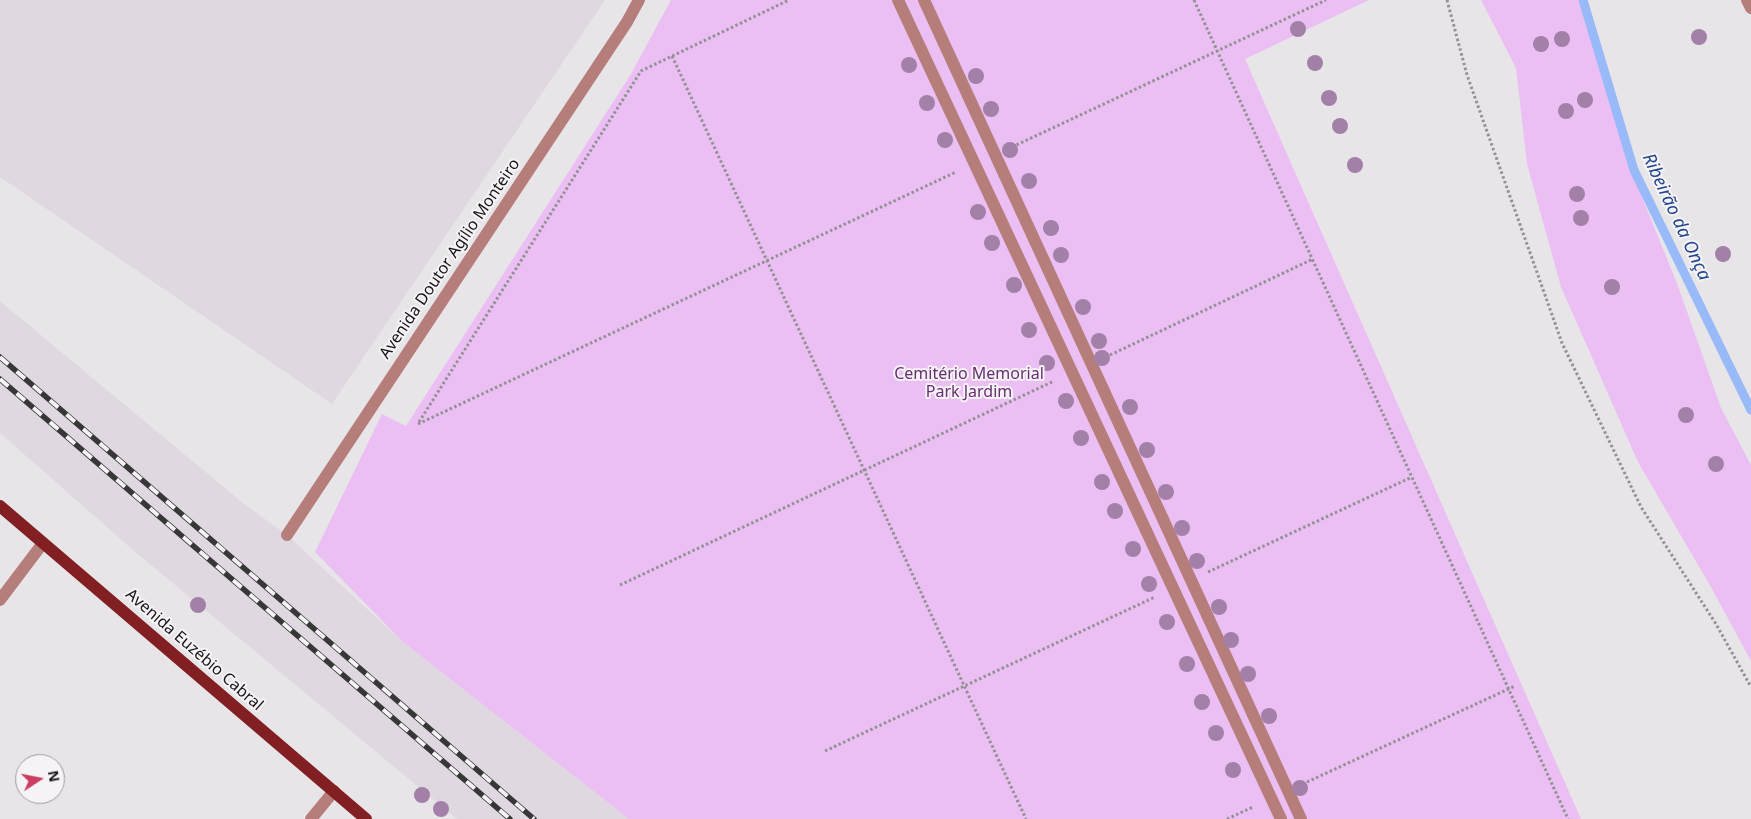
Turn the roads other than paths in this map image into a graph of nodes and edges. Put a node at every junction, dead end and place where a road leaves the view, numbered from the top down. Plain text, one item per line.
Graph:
1 (639, 0) edge
2 (898, 0) edge
3 (924, 0) edge
4 (1747, 0) edge
5 (1751, 8) edge
6 (0, 506) edge
7 (287, 535) dead end
8 (43, 543) junction
9 (0, 600) edge
10 (334, 791) junction
11 (311, 819) edge
12 (366, 819) edge
13 (1281, 819) edge
14 (1301, 819) edge

1 - 7 street, Avenida Doutor Agílio Monteiro
2 - 13 street
3 - 14 street
4 - 5 street
6 - 8 main road, Avenida Euzébio Cabral
8 - 9 street
8 - 10 main road, Avenida Euzébio Cabral
10 - 11 street
10 - 12 main road, Avenida Euzébio Cabral

